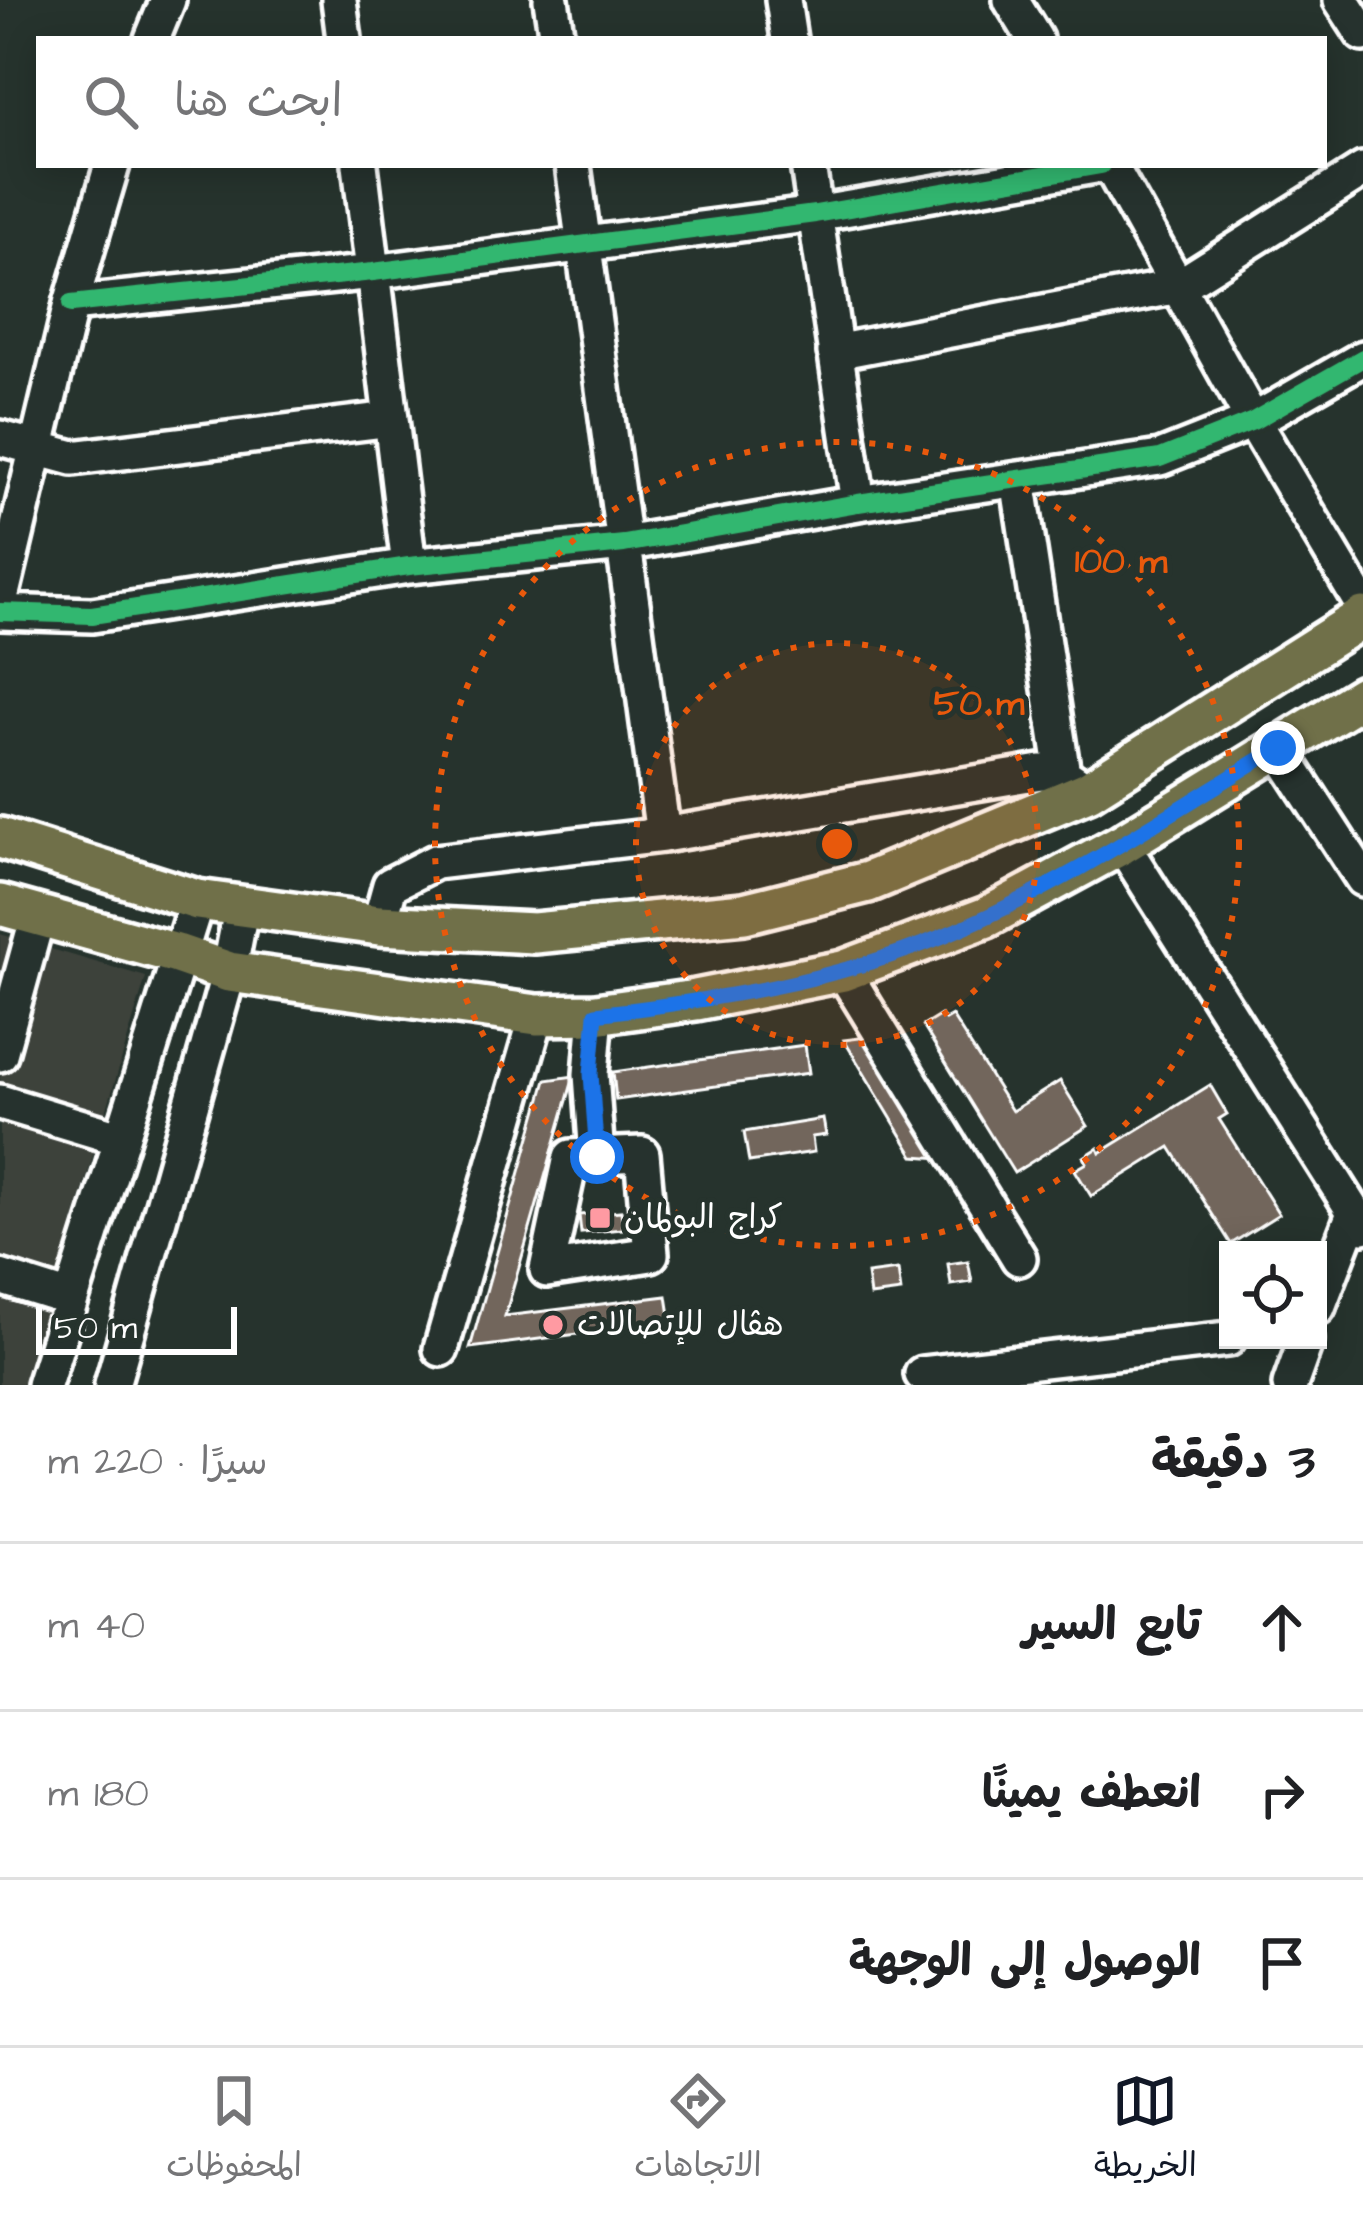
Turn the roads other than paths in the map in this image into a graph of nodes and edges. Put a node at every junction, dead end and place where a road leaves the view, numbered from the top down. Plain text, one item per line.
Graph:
1 (168, 0) edge
2 (340, 0) edge
3 (551, 0) edge
4 (783, 0) edge
5 (1011, 0) edge
6 (1341, 0) edge
7 (1363, 34) edge
8 (153, 36) edge
9 (344, 36) edge
10 (556, 36) edge
11 (789, 36) edge
12 (1033, 36) edge
13 (111, 168) edge
14 (360, 168) edge
15 (573, 168) edge
16 (808, 168) edge
17 (1083, 168) edge
18 (1112, 168) edge
19 (1363, 170) edge
20 (815, 214) junction
21 (584, 243) junction
22 (373, 272) junction
23 (1179, 286) junction
24 (71, 304) junction
25 (836, 352) junction
26 (1363, 358) edge
27 (391, 419) junction
28 (1253, 421) junction
29 (0, 438) edge
30 (37, 449) junction
31 (1018, 479) junction
32 (859, 503) junction
33 (624, 544) junction
34 (409, 566) junction
35 (0, 602) edge
36 (1363, 606) edge
37 (0, 612) edge
38 (1363, 617) edge
39 (1363, 696) edge
40 (1278, 748) junction
41 (1075, 783) junction
42 (663, 835) junction
43 (0, 838) edge
44 (1122, 844) junction
45 (1363, 879) edge
46 (197, 900) junction
47 (0, 905) edge
48 (242, 905) junction
49 (38, 916) junction
50 (379, 925) junction
51 (178, 954) junction
52 (843, 970) junction
53 (230, 973) junction
54 (596, 1014) junction
55 (537, 1015) junction
56 (0, 1054) edge
57 (0, 1102) edge
58 (119, 1138) junction
59 (597, 1157) dead end
60 (1358, 1220) edge
61 (1019, 1258) dead end
62 (0, 1277) edge
63 (1327, 1287) edge
64 (70, 1299) junction
65 (1219, 1341) edge
66 (441, 1349) dead end
67 (1303, 1349) edge
68 (922, 1374) dead end
69 (44, 1385) edge
70 (112, 1385) edge
71 (1290, 1385) edge

1 - 8 street
2 - 9 street
3 - 10 street
4 - 11 street
5 - 12 street
6 - 7 street
13 - 24 street
14 - 22 street
15 - 21 street
16 - 20 street
17 - 20 street
18 - 23 street
19 - 23 street
20 - 21 street
20 - 25 street
21 - 22 street
21 - 33 street
22 - 24 street
22 - 27 street
23 - 25 street
23 - 28 street
24 - 30 street
25 - 32 street
26 - 28 street
27 - 30 street
27 - 34 street
28 - 31 street
28 - 36 street
29 - 30 street
30 - 35 street
31 - 32 street
31 - 41 street
32 - 33 street
33 - 34 street
33 - 42 street
34 - 37 street
38 - 41 main road
39 - 40 main road
40 - 44 main road
40 - 45 street
41 - 42 street
41 - 44 main road
41 - 50 main road
42 - 50 street
43 - 46 main road
44 - 52 main road
44 - 60 street
46 - 48 main road
46 - 51 street
47 - 49 main road
48 - 50 main road
48 - 53 street
49 - 51 main road
49 - 56 street
51 - 53 main road
51 - 58 street
52 - 54 main road
52 - 61 street
53 - 55 main road
53 - 70 street
54 - 55 main road
54 - 59 street
55 - 66 street
57 - 58 street
58 - 64 street
60 - 63 street
62 - 64 street
64 - 69 street
65 - 68 street
67 - 71 street

